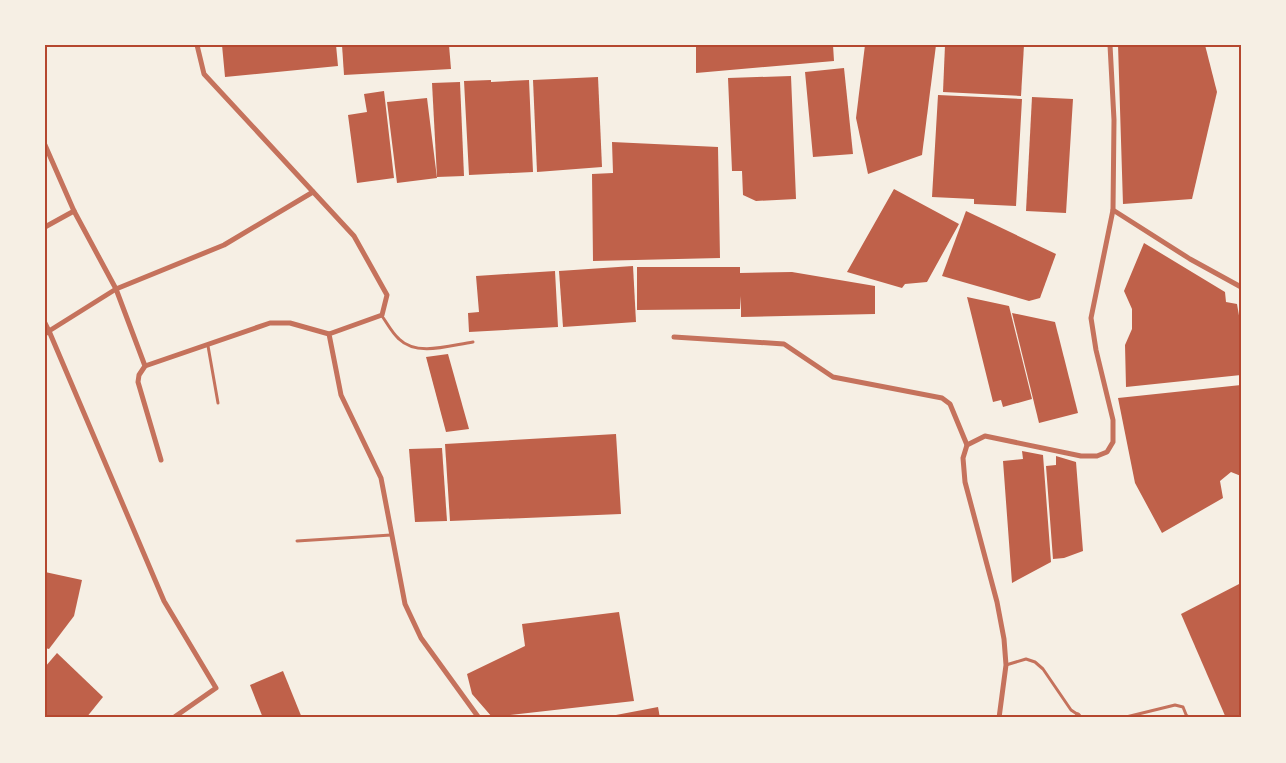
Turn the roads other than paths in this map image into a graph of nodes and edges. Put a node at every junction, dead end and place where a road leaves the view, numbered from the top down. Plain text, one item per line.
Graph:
1 (197, 45) edge
2 (1110, 45) edge
3 (45, 145) edge
4 (313, 192) junction
5 (1113, 210) junction
6 (74, 211) junction
7 (45, 227) edge
8 (1241, 286) edge
9 (116, 289) junction
10 (382, 315) junction
11 (45, 323) edge
12 (47, 332) edge
13 (329, 334) junction
14 (674, 337) dead end
15 (473, 342) dead end
16 (208, 345) junction
17 (145, 366) junction
18 (218, 403) dead end
19 (968, 445) junction
20 (161, 460) dead end
21 (392, 535) junction
22 (297, 541) dead end
23 (1006, 664) junction
24 (1079, 717) edge
25 (173, 718) edge
26 (479, 718) edge
27 (999, 718) edge
28 (1122, 718) edge
29 (1187, 718) edge

1 - 4 street
2 - 5 street
3 - 6 street
4 - 9 street
4 - 10 street
5 - 8 street
5 - 19 street
6 - 7 street
6 - 9 street
9 - 12 street
9 - 17 street
10 - 13 street
10 - 15 lane
11 - 12 street
12 - 25 street
13 - 16 street
13 - 21 street
14 - 19 street
16 - 17 street
16 - 18 lane
17 - 20 street
19 - 23 street
21 - 22 lane
21 - 26 street
23 - 24 lane
23 - 27 street
28 - 29 lane

